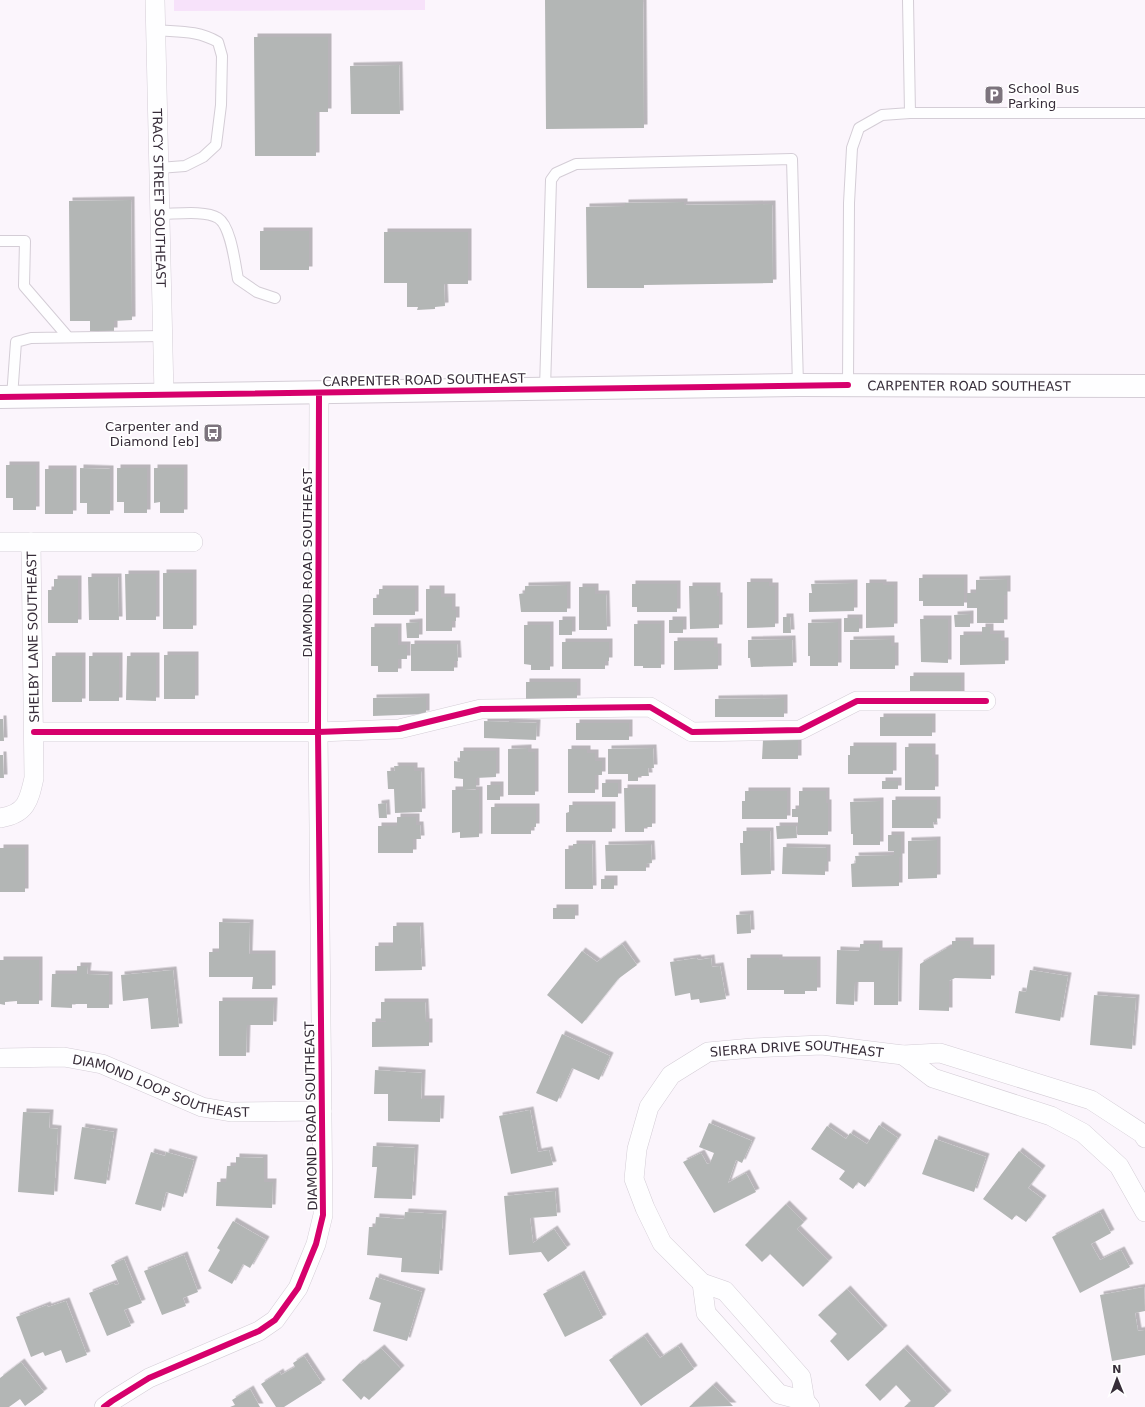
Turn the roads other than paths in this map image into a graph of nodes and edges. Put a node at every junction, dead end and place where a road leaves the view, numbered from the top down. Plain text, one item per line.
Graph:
1 (157, 0) edge
2 (908, 0) edge
3 (156, 30) junction
4 (910, 113) junction
5 (1145, 113) edge
6 (159, 168) junction
7 (160, 214) junction
8 (0, 241) edge
9 (275, 298) dead end
10 (162, 336) junction
11 (68, 337) junction
12 (798, 385) junction
13 (848, 386) junction
14 (1145, 386) edge
15 (545, 389) junction
16 (319, 393) junction
17 (164, 395) junction
18 (6, 397) edge
19 (0, 542) edge
20 (31, 542) junction
21 (193, 542) dead end
22 (986, 701) dead end
23 (34, 732) junction
24 (318, 732) junction
25 (0, 818) edge
26 (903, 1055) junction
27 (0, 1058) edge
28 (322, 1111) junction
29 (1144, 1135) edge
30 (1145, 1212) edge
31 (702, 1283) junction
32 (808, 1404) edge
33 (104, 1407) edge

1 - 3 street, TRACY STREET SOUTHEAST
2 - 4 lane
3 - 6 street, TRACY STREET SOUTHEAST
3 - 6 lane
4 - 5 lane
4 - 13 lane
6 - 7 street, TRACY STREET SOUTHEAST
7 - 9 lane
7 - 10 street, TRACY STREET SOUTHEAST
8 - 11 lane
10 - 11 lane
10 - 17 street, TRACY STREET SOUTHEAST
11 - 18 lane
12 - 13 street, CARPENTER ROAD SOUTHEAST
12 - 15 street, CARPENTER ROAD SOUTHEAST
12 - 15 lane
13 - 14 street, CARPENTER ROAD SOUTHEAST
15 - 16 street, CARPENTER ROAD SOUTHEAST
16 - 17 street, CARPENTER ROAD SOUTHEAST
16 - 24 street, DIAMOND ROAD SOUTHEAST
17 - 18 street, CARPENTER ROAD SOUTHEAST
19 - 20 street
20 - 21 street
20 - 23 street, SHELBY LANE SOUTHEAST
22 - 24 street
23 - 24 street
23 - 25 street, SHELBY LANE SOUTHEAST
24 - 28 street, DIAMOND ROAD SOUTHEAST
26 - 29 street, SIERRA DRIVE SOUTHEAST
26 - 30 street, SIERRA DRIVE SOUTHEAST
26 - 31 street, SIERRA DRIVE SOUTHEAST
27 - 28 street, DIAMOND LOOP SOUTHEAST
28 - 33 street, DIAMOND ROAD SOUTHEAST
31 - 32 street, SIERRA DRIVE SOUTHEAST
31 - 32 street, SIERRA DRIVE SOUTHEAST

